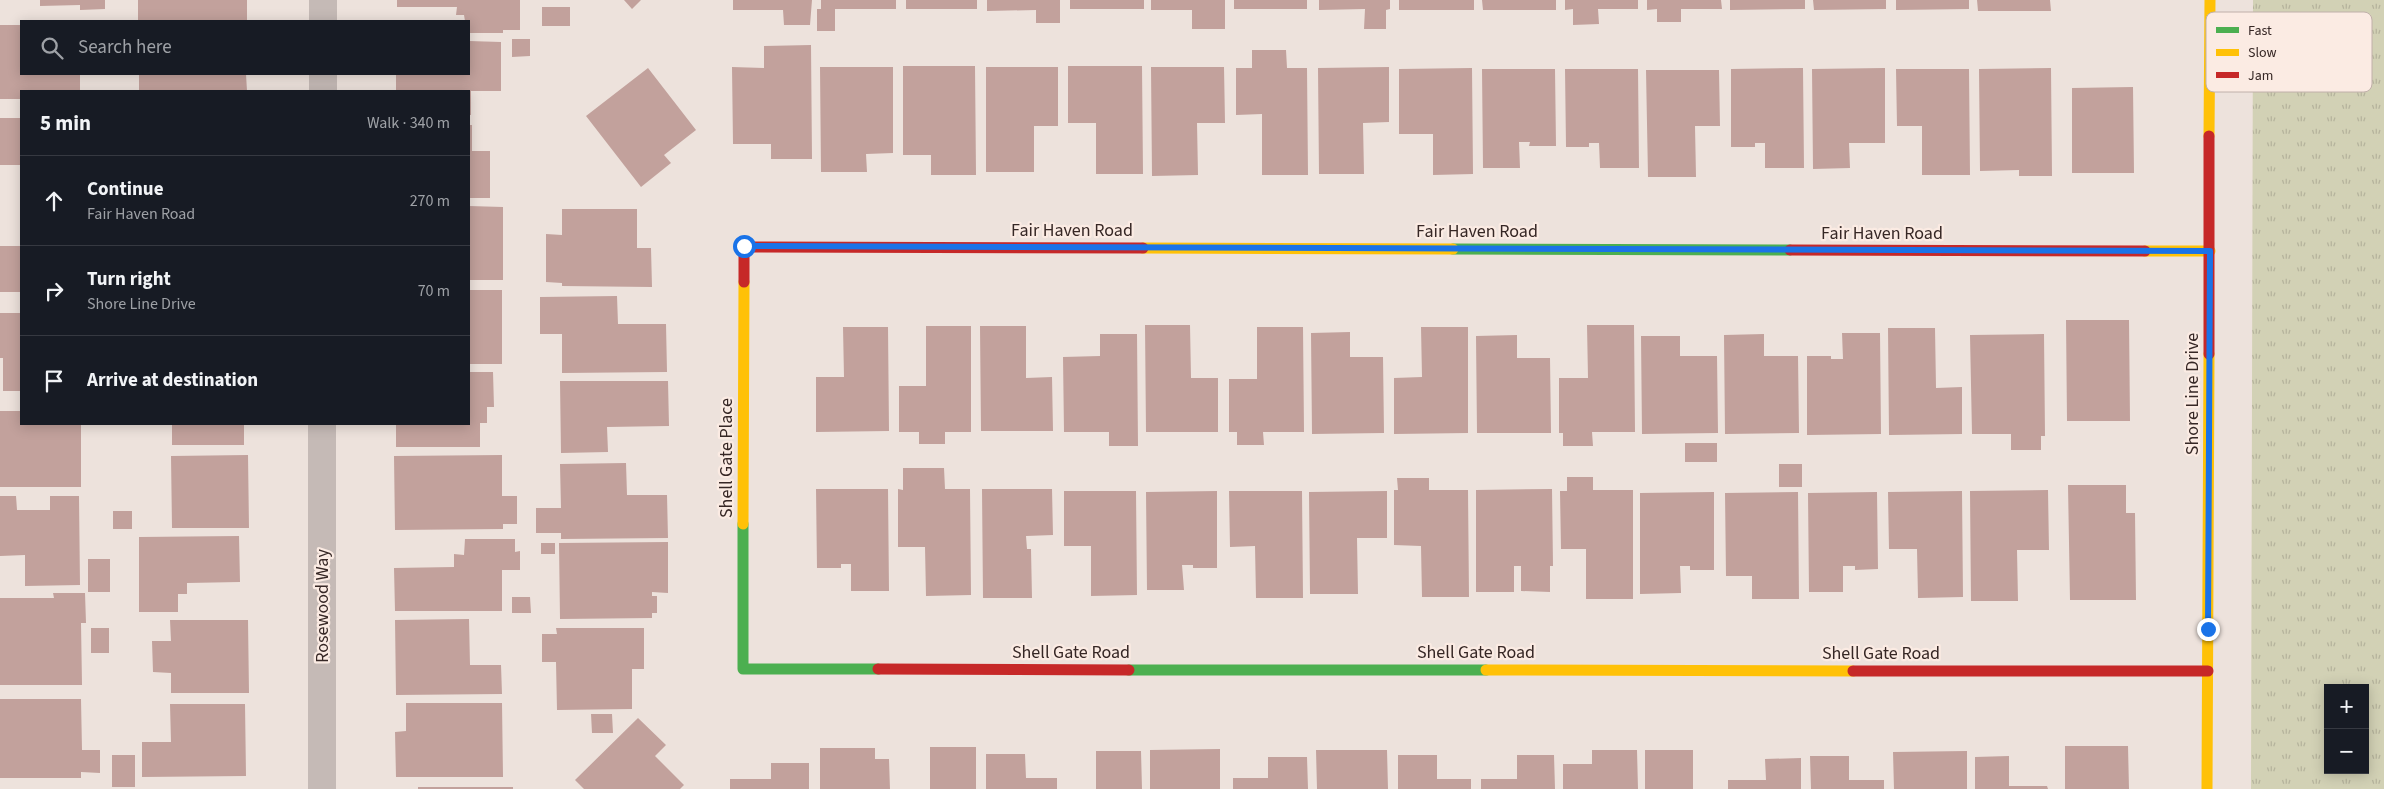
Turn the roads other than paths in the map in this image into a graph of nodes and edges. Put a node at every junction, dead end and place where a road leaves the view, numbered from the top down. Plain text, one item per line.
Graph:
1 (323, 0) edge
2 (323, 20) edge
3 (323, 75) edge
4 (323, 90) edge
5 (2210, 92) edge
6 (744, 246) joint
7 (2210, 251) junction
8 (322, 425) edge
9 (743, 669) joint
10 (2208, 671) junction
11 (322, 789) edge
12 (2207, 789) edge

1 - 2 street
3 - 4 street
5 - 7 street, Shore Line Drive
6 - 7 street, Fair Haven Road
6 - 9 street, Shell Gate Place
7 - 10 street, Shore Line Drive
8 - 11 street, Rosewood Way
9 - 10 street, Shell Gate Road
10 - 12 street, Shore Line Drive

